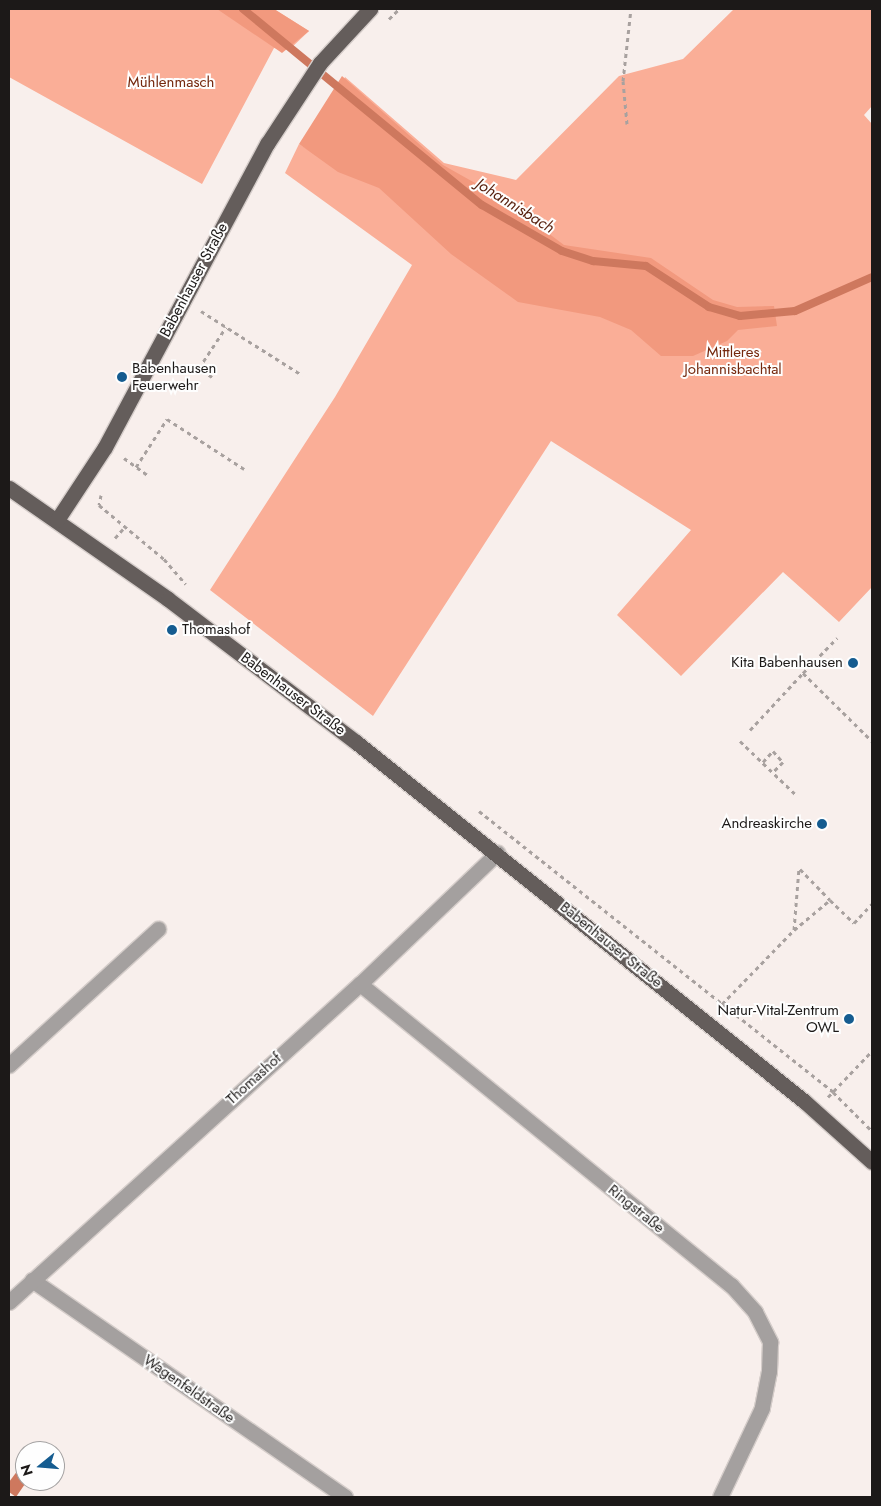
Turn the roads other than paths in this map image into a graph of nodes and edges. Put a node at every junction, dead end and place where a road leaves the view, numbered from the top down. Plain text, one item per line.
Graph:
1 (370, 9) edge
2 (9, 488) edge
3 (57, 520) junction
4 (496, 853) junction
5 (158, 929) dead end
6 (360, 984) junction
7 (9, 1065) edge
8 (872, 1162) edge
9 (32, 1280) junction
10 (9, 1302) edge
11 (345, 1497) edge
12 (720, 1497) edge

1 - 3 main road, Babenhauser Straße
2 - 3 main road
3 - 4 main road, Babenhauser Straße
4 - 6 street, Thomashof
4 - 8 main road, Babenhauser Straße
5 - 7 street
6 - 9 street, Thomashof
6 - 12 street, Ringstraße
9 - 10 street, Thomashof
9 - 11 street, Wagenfeldstraße

